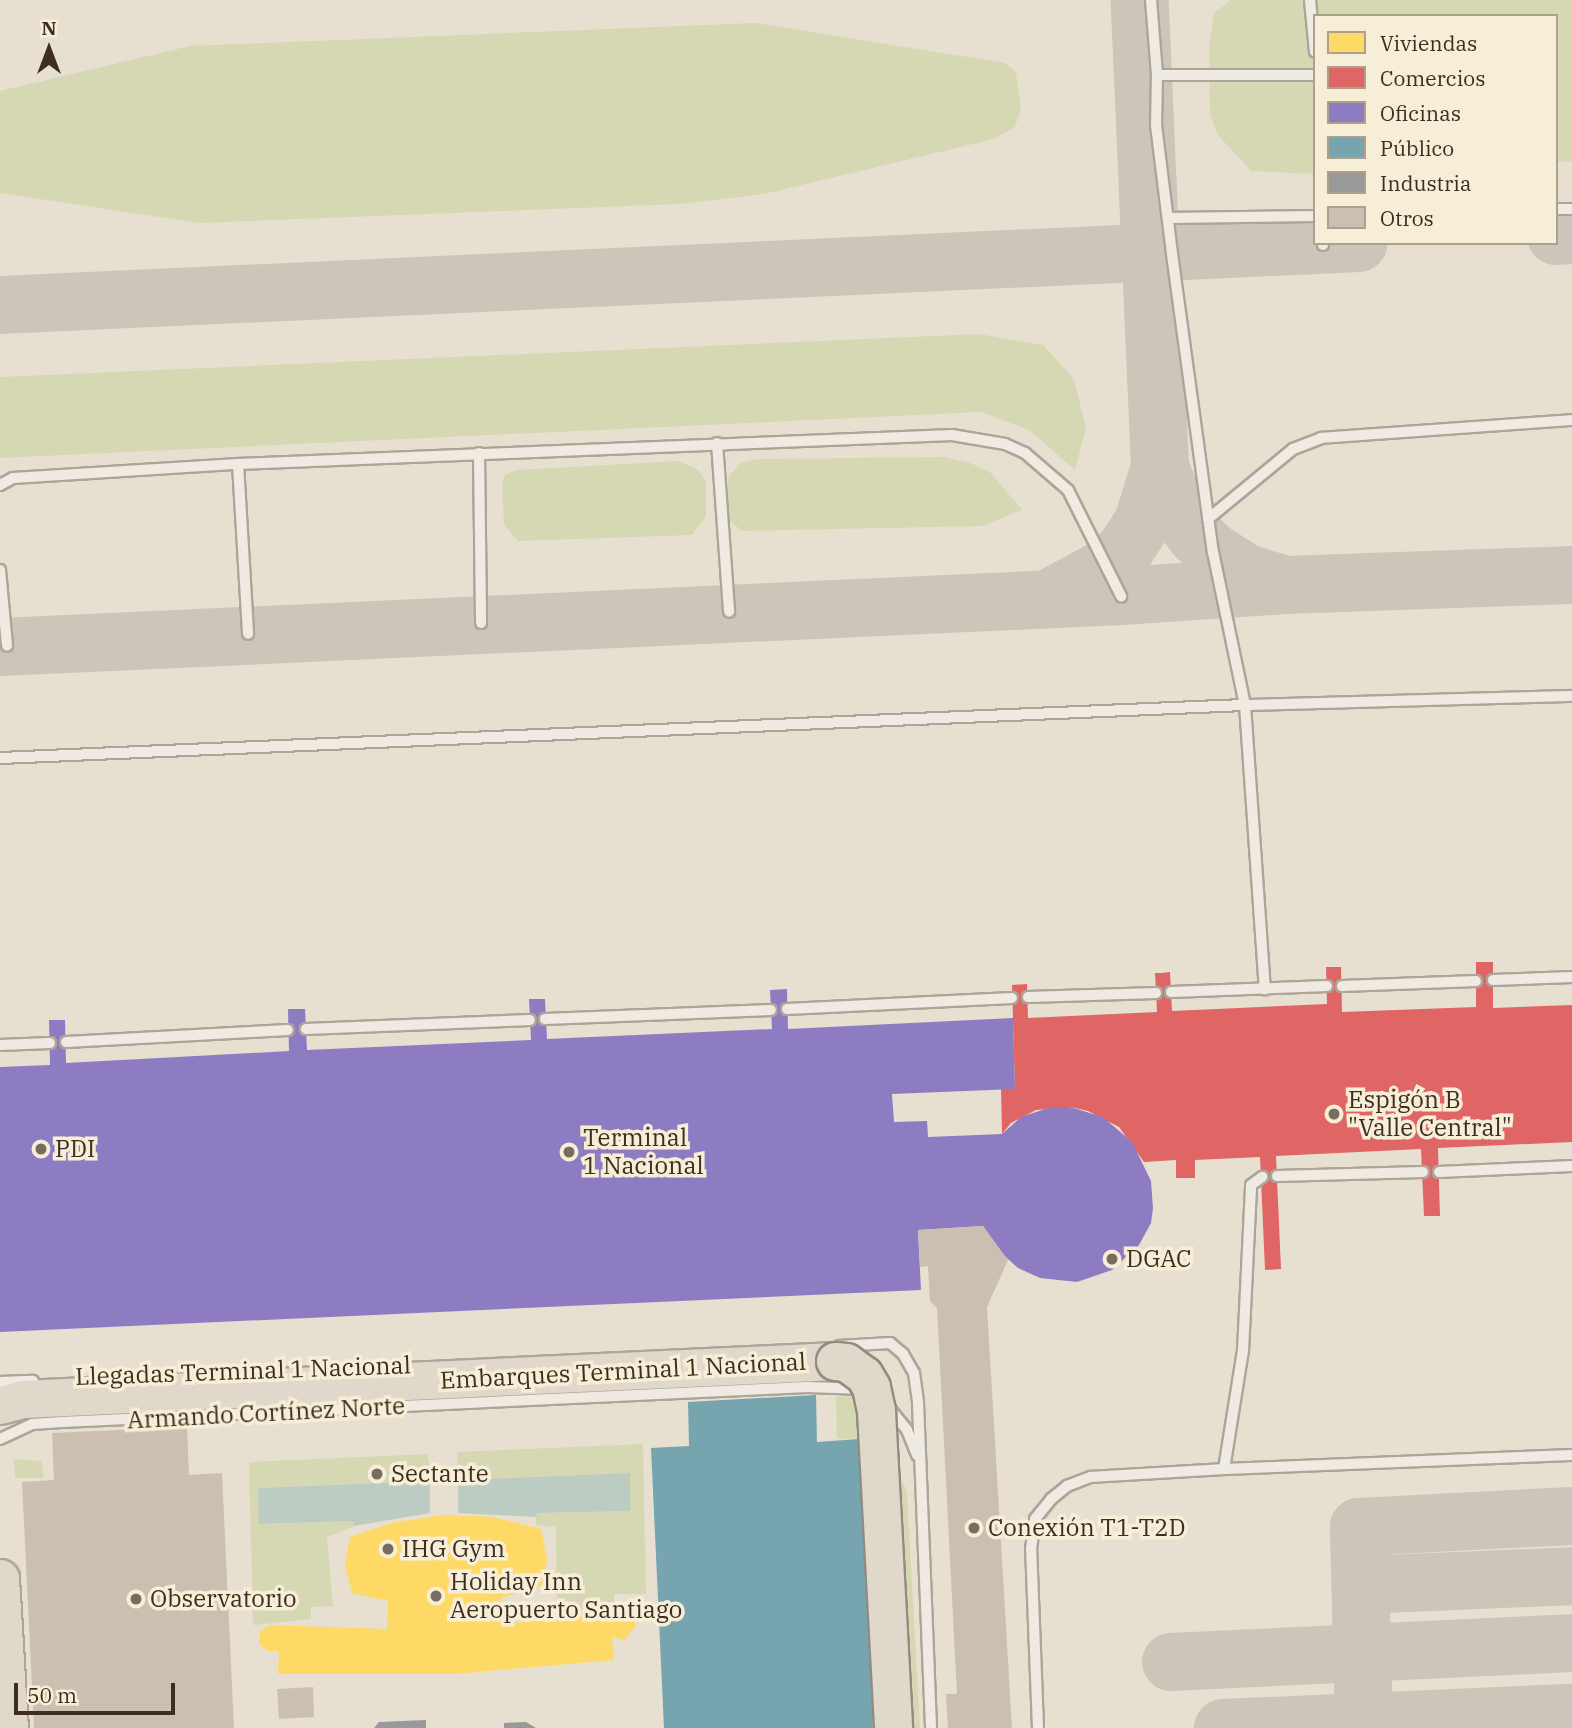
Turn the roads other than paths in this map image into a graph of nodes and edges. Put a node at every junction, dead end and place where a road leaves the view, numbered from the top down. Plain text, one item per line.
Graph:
1 (1151, 0) edge
2 (1310, 0) edge
3 (1313, 31) edge
4 (1157, 75) junction
5 (1313, 75) edge
6 (1313, 216) edge
7 (1168, 218) junction
8 (1572, 420) edge
9 (717, 443) junction
10 (479, 453) junction
11 (238, 464) junction
12 (0, 485) edge
13 (1208, 519) junction
14 (0, 570) edge
15 (1121, 596) dead end
16 (729, 612) dead end
17 (481, 623) dead end
18 (248, 634) dead end
19 (7, 646) dead end
20 (1572, 696) edge
21 (1245, 705) junction
22 (0, 758) edge
23 (1572, 976) edge
24 (1493, 980) dead end
25 (1476, 981) dead end
26 (1327, 986) dead end
27 (1342, 986) dead end
28 (1265, 989) junction
29 (1171, 992) dead end
30 (1156, 993) dead end
31 (1028, 997) dead end
32 (1012, 998) dead end
33 (787, 1009) dead end
34 (771, 1010) dead end
35 (545, 1019) dead end
36 (530, 1020) dead end
37 (306, 1029) dead end
38 (288, 1030) dead end
39 (66, 1042) dead end
40 (50, 1043) dead end
41 (0, 1045) edge
42 (1572, 1166) edge
43 (1438, 1171) dead end
44 (1423, 1172) dead end
45 (1277, 1176) dead end
46 (1262, 1177) dead end
47 (828, 1346) dead end
48 (19, 1398) edge
49 (0, 1439) edge
50 (1572, 1455) edge
51 (920, 1464) junction
52 (1224, 1469) junction
53 (0, 1578) edge
54 (9, 1728) edge
55 (893, 1728) edge
56 (931, 1728) edge
57 (1038, 1728) edge

1 - 4 lane
2 - 3 lane
4 - 5 lane
4 - 7 lane
6 - 7 lane
7 - 13 lane
8 - 13 lane
9 - 10 lane
9 - 15 lane
9 - 16 lane
10 - 11 lane
10 - 17 lane
11 - 12 lane
11 - 18 lane
13 - 21 lane
14 - 19 lane
20 - 21 lane
21 - 22 lane
21 - 28 lane
23 - 24 lane
25 - 27 lane
26 - 28 lane
28 - 29 lane
30 - 31 lane
32 - 33 lane
34 - 35 lane
36 - 37 lane
38 - 39 lane
40 - 41 lane
42 - 43 lane
44 - 45 lane
46 - 52 lane
47 - 51 lane
48 - 49 lane
48 - 51 lane, Armando Cortínez Norte
48 - 55 highway, Embarques Terminal 1 Nacional, bridge
50 - 52 lane
51 - 56 lane
52 - 57 lane
53 - 54 highway

